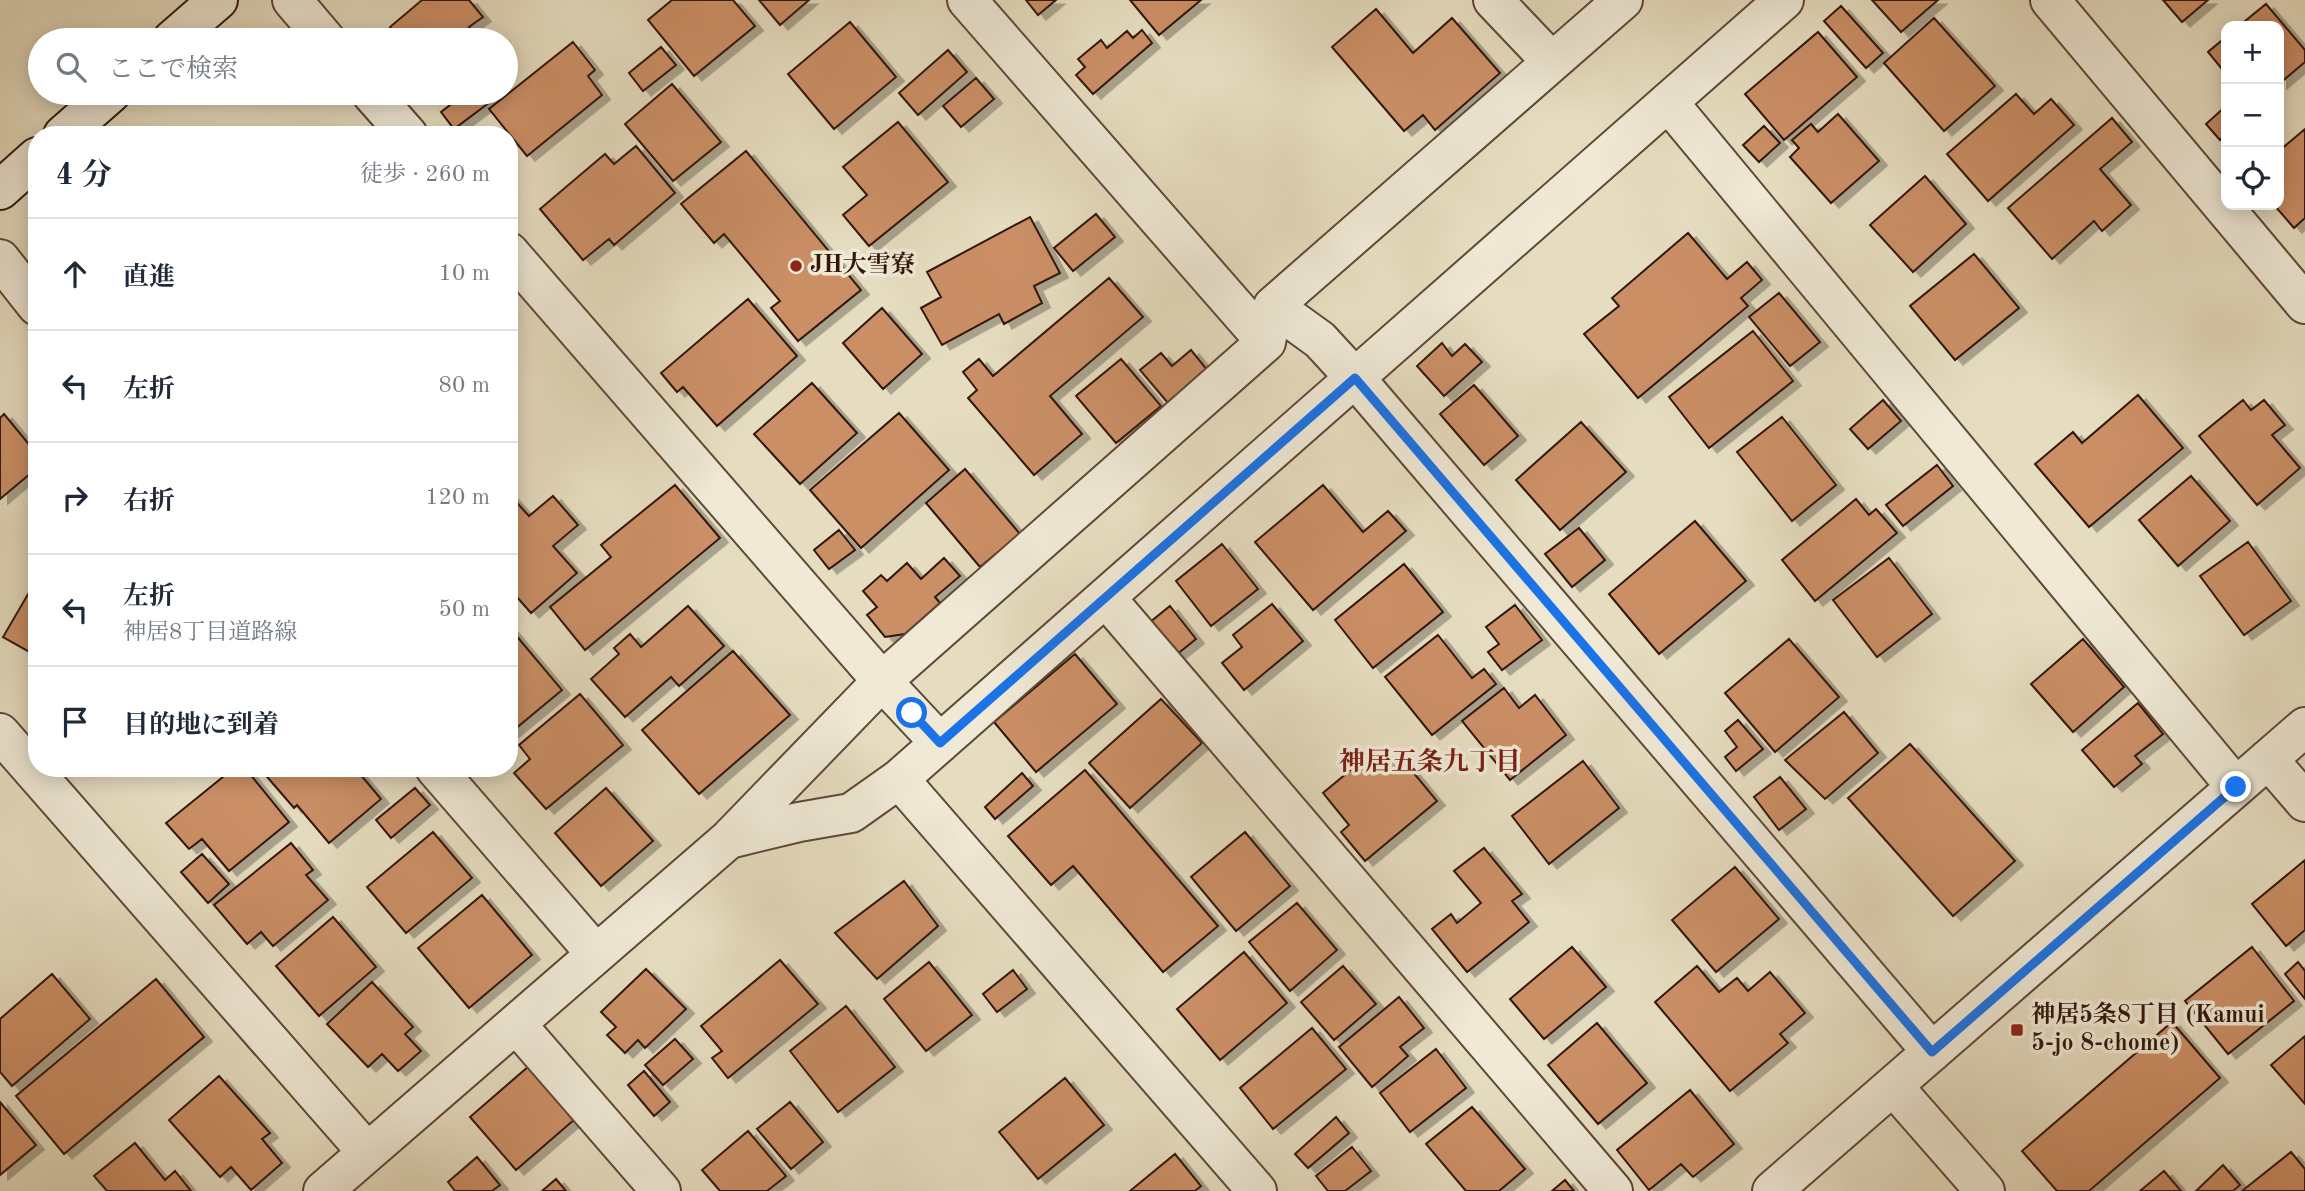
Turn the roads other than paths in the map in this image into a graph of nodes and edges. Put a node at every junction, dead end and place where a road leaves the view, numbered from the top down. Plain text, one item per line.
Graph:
1 (218, 0) edge
2 (292, 0) edge
3 (967, 0) edge
4 (1493, 0) edge
5 (1623, 0) edge
6 (1784, 0) edge
7 (2050, 0) edge
8 (186, 28) edge
9 (316, 28) edge
10 (1552, 62) junction
11 (1668, 102) junction
12 (97, 105) edge
13 (382, 105) edge
14 (73, 126) edge
15 (400, 126) edge
16 (28, 166) edge
17 (0, 190) edge
18 (0, 259) edge
19 (518, 261) edge
20 (28, 295) edge
21 (2305, 304) edge
22 (1270, 324) junction
23 (1355, 378) junction
24 (1106, 598) junction
25 (882, 681) junction
26 (2305, 727) edge
27 (0, 733) edge
28 (940, 743) junction
29 (2268, 760) junction
30 (28, 765) edge
31 (39, 777) edge
32 (444, 777) edge
33 (899, 779) junction
34 (2236, 787) junction
35 (2305, 802) edge
36 (729, 839) junction
37 (596, 954) junction
38 (516, 1024) junction
39 (1932, 1052) junction
40 (1893, 1086) junction
41 (367, 1152) junction
42 (323, 1191) edge
43 (662, 1191) edge
44 (1257, 1191) edge
45 (1613, 1191) edge
46 (1772, 1191) edge
47 (1985, 1191) edge

1 - 8 street
2 - 9 street
3 - 22 street
4 - 10 street
5 - 10 street
6 - 11 street
7 - 21 street
10 - 22 street
11 - 23 street
11 - 34 street
12 - 14 street
13 - 15 street
16 - 17 street
18 - 20 street
19 - 25 street
22 - 23 street
22 - 25 street
23 - 24 street
23 - 39 street
24 - 28 street
24 - 45 street
25 - 28 street
25 - 36 street
26 - 29 street
27 - 30 street
28 - 33 street
29 - 34 street
29 - 35 street
31 - 41 street
32 - 37 street
33 - 36 street
33 - 44 street
34 - 39 street
36 - 37 street
37 - 38 street
38 - 41 street
38 - 43 street
39 - 40 street
40 - 46 street
40 - 47 street
41 - 42 street

